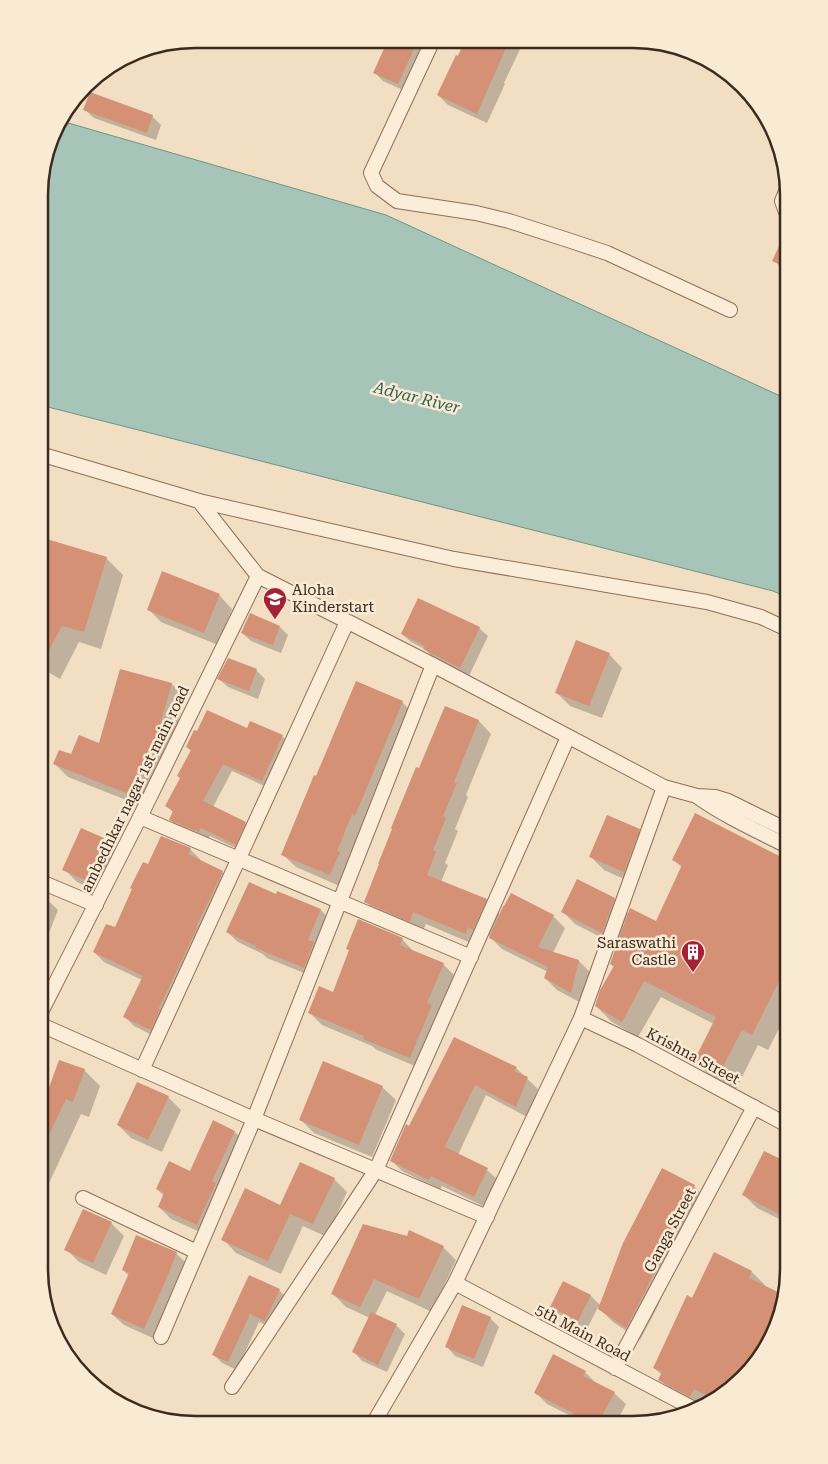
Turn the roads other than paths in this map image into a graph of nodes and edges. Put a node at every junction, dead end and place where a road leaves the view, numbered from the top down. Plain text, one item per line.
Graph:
1 (430, 47) edge
2 (730, 310) dead end
3 (48, 456) edge
4 (199, 501) junction
5 (258, 576) junction
6 (347, 622) junction
7 (780, 626) edge
8 (433, 665) junction
9 (568, 737) junction
10 (664, 787) junction
11 (697, 796) junction
12 (140, 817) junction
13 (780, 827) edge
14 (780, 842) edge
15 (238, 860) junction
16 (48, 885) edge
17 (339, 903) junction
18 (96, 905) junction
19 (472, 957) junction
20 (48, 998) edge
21 (581, 1018) junction
22 (48, 1028) edge
23 (142, 1070) junction
24 (754, 1107) junction
25 (254, 1119) junction
26 (780, 1121) edge
27 (376, 1170) junction
28 (83, 1198) dead end
29 (487, 1217) junction
30 (197, 1252) junction
31 (455, 1283) junction
32 (161, 1337) dead end
33 (615, 1368) junction
34 (232, 1387) dead end
35 (688, 1406) edge
36 (378, 1416) edge

1 - 2 street
3 - 4 street
4 - 5 street
4 - 7 street
5 - 6 street
5 - 12 street, ambedhkar nagar 1st main road
6 - 8 street
6 - 15 street
8 - 9 street
8 - 17 street
9 - 10 street
9 - 19 street
10 - 11 street
10 - 21 street
11 - 13 street
11 - 14 street
12 - 15 street
12 - 18 street, ambedhkar nagar 1st main road
15 - 17 street
15 - 23 street
16 - 18 street
17 - 19 street
17 - 25 street
18 - 20 street, ambedhkar nagar 1st main road
19 - 27 street
21 - 24 street, Krishna Street
21 - 29 street
22 - 23 street
23 - 25 street
24 - 26 street, Krishna Street
24 - 33 street, Ganga Street
25 - 27 street
25 - 30 street
27 - 29 street
27 - 34 street
28 - 30 street
29 - 31 street
30 - 32 street
31 - 33 street, 5th Main Road
31 - 36 street
33 - 35 street, 5th Main Road

